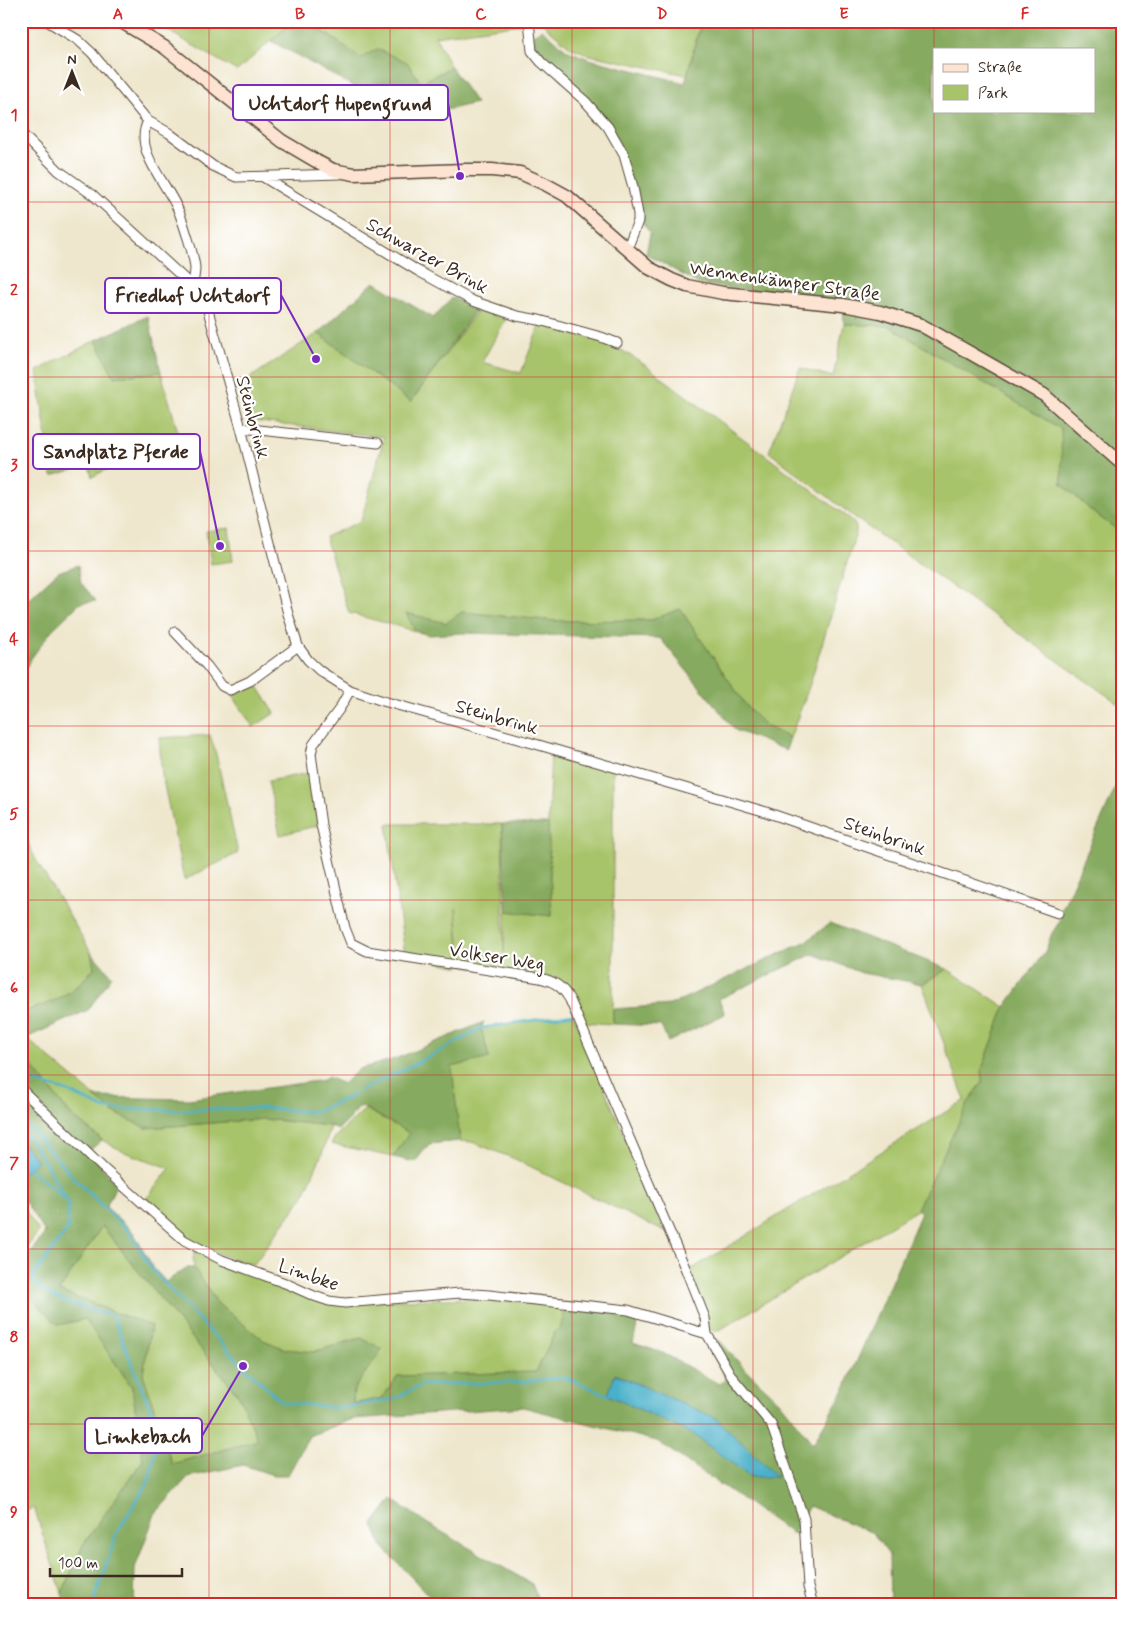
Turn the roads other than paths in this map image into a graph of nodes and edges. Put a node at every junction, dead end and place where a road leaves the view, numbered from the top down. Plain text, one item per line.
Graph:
1 (47, 21) edge
2 (120, 21) edge
3 (529, 21) edge
4 (148, 120) junction
5 (21, 134) edge
6 (354, 174) junction
7 (263, 178) junction
8 (626, 249) junction
9 (193, 287) junction
10 (617, 343) dead end
11 (241, 428) junction
12 (378, 443) dead end
13 (1122, 464) edge
14 (175, 632) dead end
15 (298, 646) junction
16 (350, 690) junction
17 (1058, 913) dead end
18 (21, 1090) edge
19 (707, 1334) junction
20 (813, 1605) edge

1 - 4 street, Schwarzer Brink
2 - 6 street, Wennenkämper Straße
3 - 8 street
4 - 7 street, Schwarzer Brink
4 - 9 street
5 - 9 street, Steinbrink
6 - 7 street, Schwarzer Brink
6 - 8 street, Wennenkämper Straße
7 - 10 street, Schwarzer Brink
8 - 13 street, Wennenkämper Straße
9 - 11 street, Steinbrink
11 - 12 street
11 - 15 street, Steinbrink
14 - 15 street
15 - 16 street, Steinbrink
16 - 17 street, Steinbrink
16 - 19 street, Volkser Weg
18 - 19 street, Limbke
19 - 20 street, Volkser Weg

